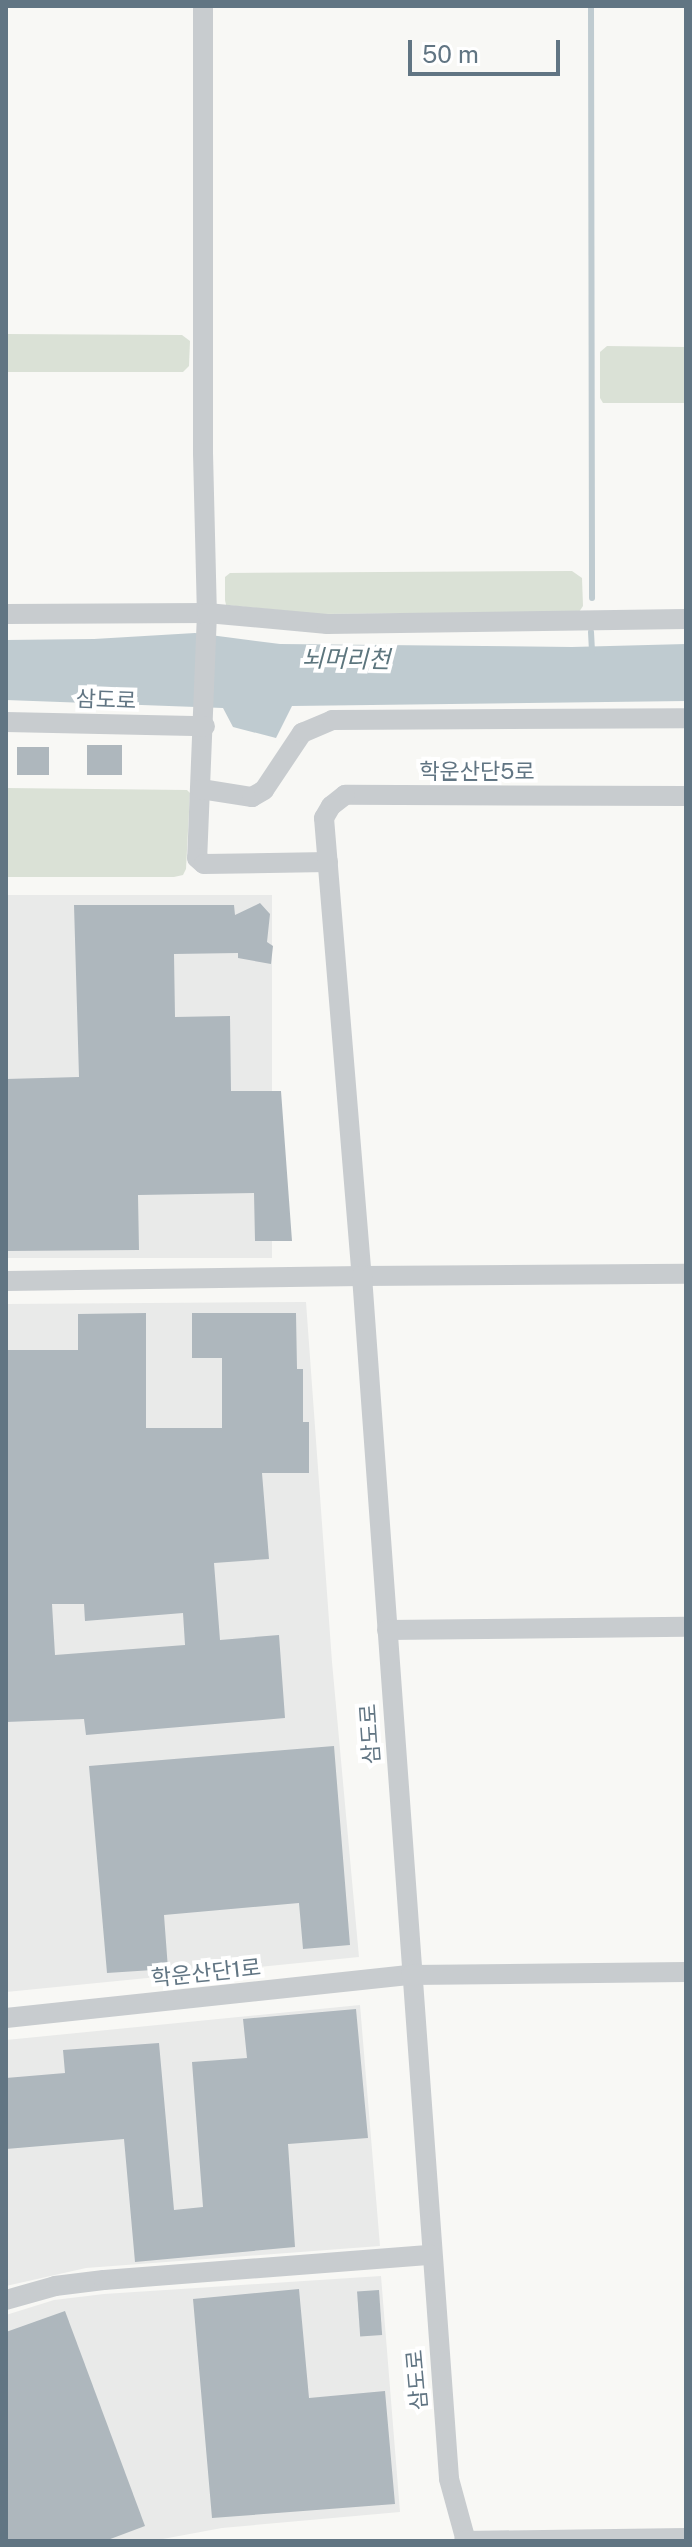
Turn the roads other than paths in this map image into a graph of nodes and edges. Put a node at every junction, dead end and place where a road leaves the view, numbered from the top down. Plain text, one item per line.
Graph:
1 (203, 6) edge
2 (6, 614) edge
3 (207, 619) junction
4 (686, 619) edge
5 (686, 718) edge
6 (6, 722) edge
7 (205, 726) junction
8 (201, 789) junction
9 (686, 796) edge
10 (328, 862) junction
11 (686, 1274) edge
12 (362, 1276) junction
13 (6, 1281) edge
14 (686, 1627) edge
15 (387, 1630) junction
16 (686, 1972) edge
17 (411, 1975) junction
18 (6, 2018) edge
19 (431, 2255) junction
20 (6, 2300) edge
21 (686, 2538) edge
22 (567, 2540) edge
23 (465, 2541) edge

1 - 3 street
2 - 3 street
3 - 4 street
3 - 7 street
5 - 8 street
6 - 7 street, 삼도로
7 - 8 street
8 - 10 street
9 - 10 street, 학운산단5로
10 - 12 street, 학운산단5로
11 - 12 street
12 - 13 street
12 - 15 street, 삼도로
14 - 15 street
15 - 17 street, 삼도로
16 - 17 street, 학운산단1로
17 - 18 street, 학운산단1로
17 - 19 street, 삼도로
19 - 20 street
19 - 23 street, 삼도로
21 - 22 street
22 - 23 street

